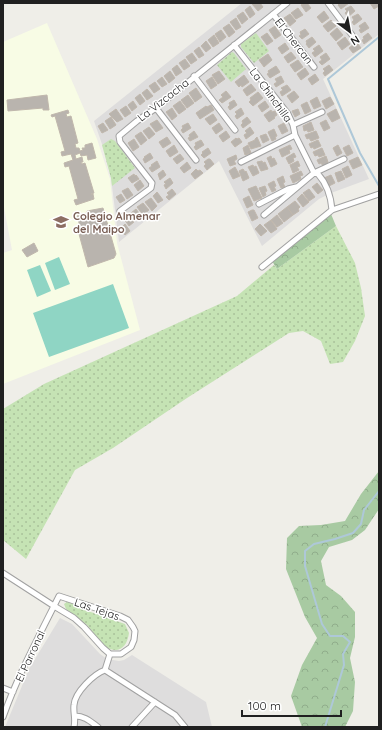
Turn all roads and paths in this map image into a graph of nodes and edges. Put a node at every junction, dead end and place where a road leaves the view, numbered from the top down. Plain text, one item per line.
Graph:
1 (287, 3) edge
2 (328, 3) edge
3 (273, 14) junction
4 (352, 35) dead end
5 (234, 45) junction
6 (314, 67) dead end
7 (194, 76) junction
8 (156, 108) junction
9 (322, 112) dead end
10 (293, 126) junction
11 (235, 130) dead end
12 (295, 136) junction
13 (344, 159) dead end
14 (196, 160) dead end
15 (241, 162) dead end
16 (314, 173) junction
17 (297, 187) junction
18 (379, 194) edge
19 (259, 204) dead end
20 (332, 210) junction
21 (120, 211) dead end
22 (264, 215) dead end
23 (262, 267) dead end
24 (3, 573) edge
25 (60, 596) joint
26 (54, 606) junction
27 (110, 654) junction
28 (105, 670) junction
29 (3, 688) edge
30 (13, 692) junction
31 (156, 702) junction
32 (75, 716) junction
33 (3, 717) edge
34 (74, 727) edge
35 (98, 727) edge
36 (132, 727) edge
37 (185, 727) edge

1 - 3 street, La Vizcacha
2 - 4 street
3 - 5 street, La Vizcacha
3 - 6 street, El Chercan
5 - 7 street, La Vizcacha
5 - 10 street, La Chinchilla
7 - 8 street, La Vizcacha
7 - 11 street
8 - 14 street
8 - 21 street, La Vizcacha
9 - 10 street
10 - 12 street, La Chinchilla
12 - 15 street
12 - 16 street, La Chinchilla
13 - 16 street
16 - 17 street
16 - 20 street, La Chinchilla
17 - 19 street
17 - 22 street
18 - 20 street
20 - 23 street
24 - 26 street, Las Tejas
25 - 26 street, El Parronal
25 - 27 street, Las Tejas
26 - 27 street, Las Tejas
26 - 30 street, El Parronal
27 - 28 street
28 - 31 street
28 - 32 street
29 - 30 street
30 - 33 street, El Parronal
31 - 36 street
31 - 37 street
32 - 34 street
32 - 35 street

